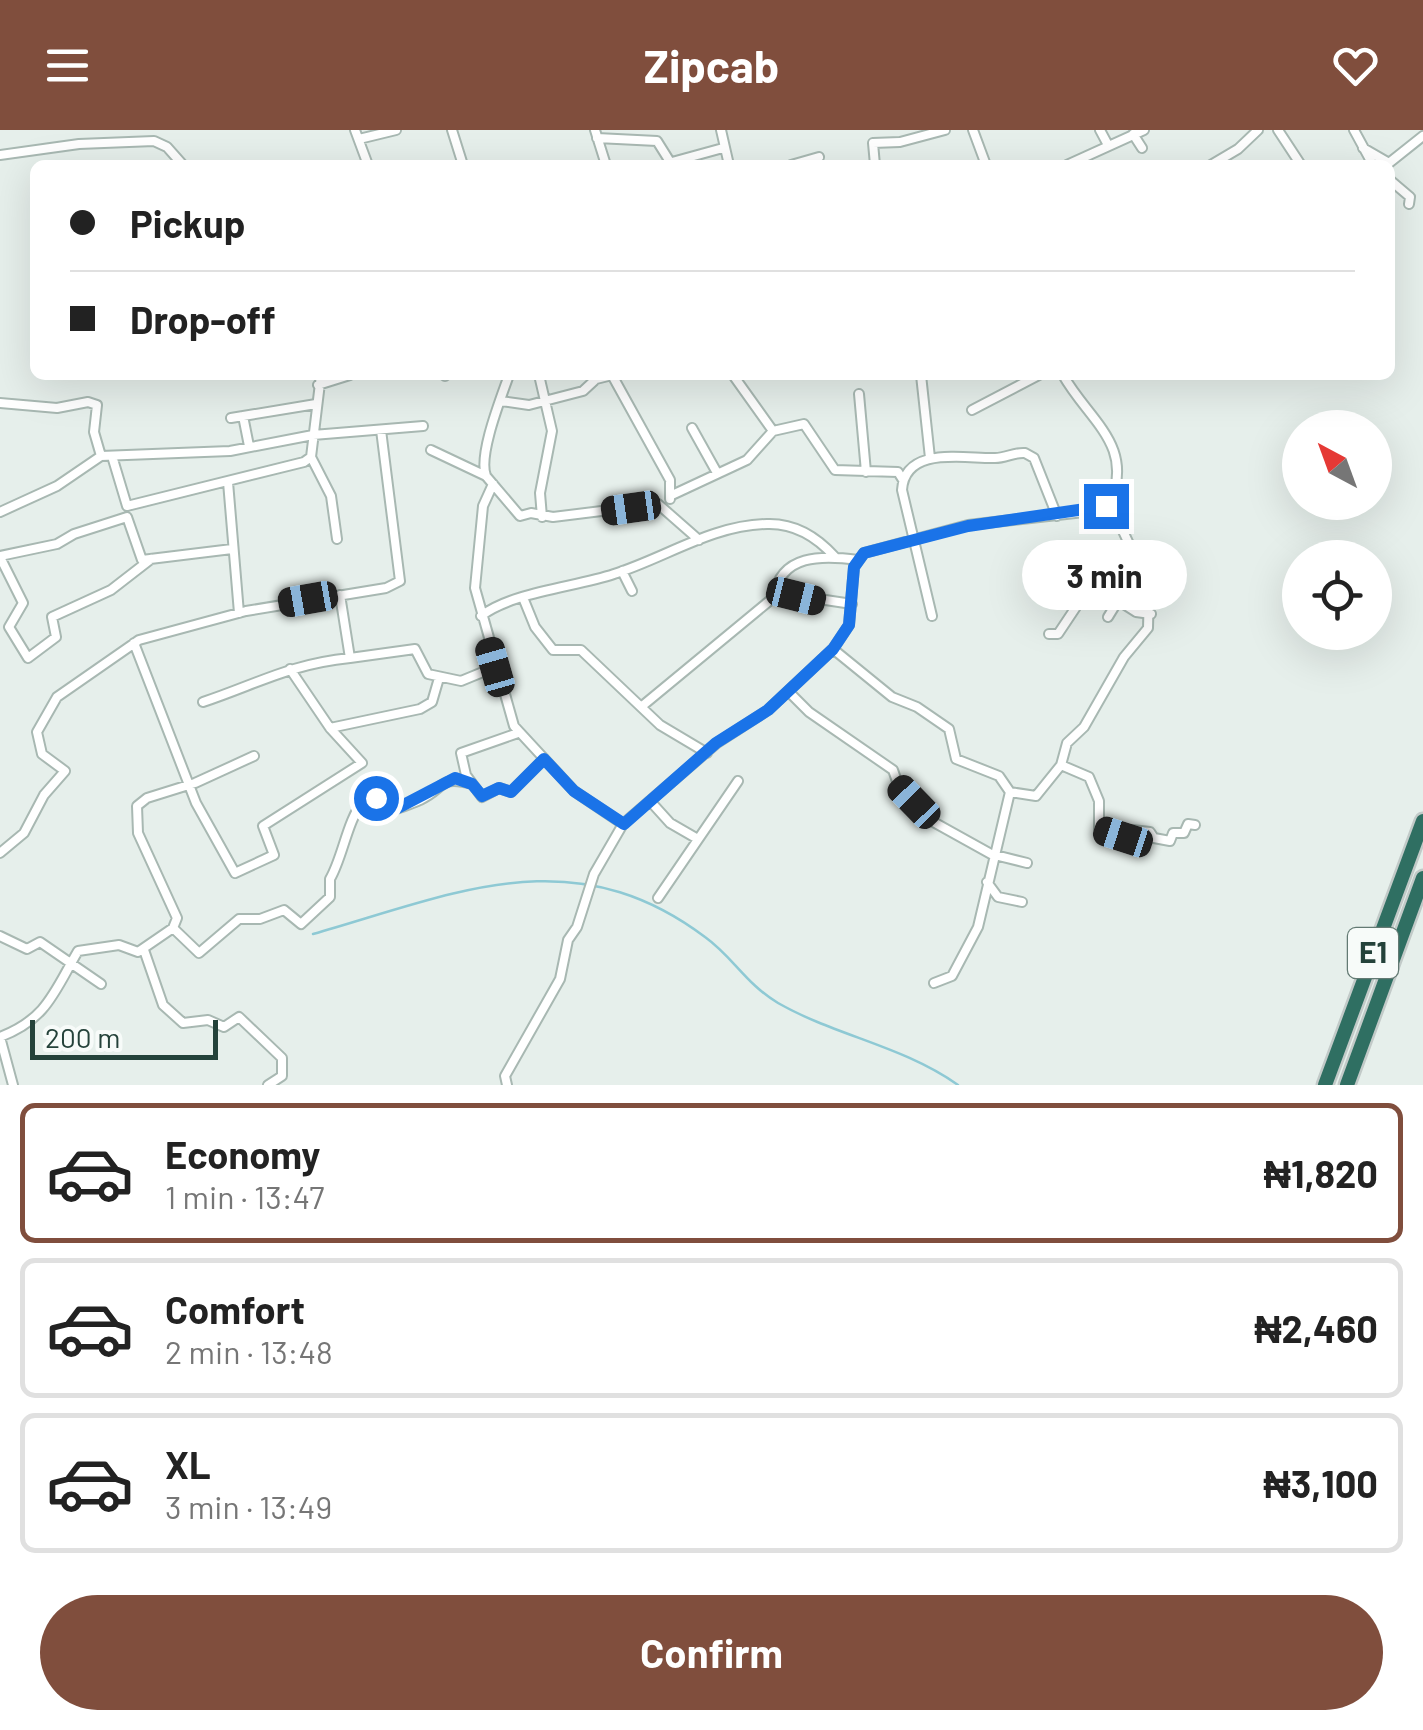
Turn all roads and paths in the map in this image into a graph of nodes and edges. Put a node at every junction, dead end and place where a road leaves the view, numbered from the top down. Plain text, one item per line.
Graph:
1 (396, 130) edge
2 (452, 130) edge
3 (721, 130) edge
4 (945, 130) edge
5 (973, 130) edge
6 (1100, 130) edge
7 (1144, 130) edge
8 (1258, 130) edge
9 (1278, 130) edge
10 (1354, 130) edge
11 (357, 134) edge
12 (596, 134) edge
13 (1133, 134) junction
14 (135, 135) edge
15 (1423, 136) edge
16 (1108, 145) junction
17 (722, 148) junction
18 (1142, 148) dead end
19 (1362, 148) junction
20 (0, 155) edge
21 (820, 157) dead end
22 (179, 160) edge
23 (366, 160) edge
24 (461, 160) edge
25 (603, 160) edge
26 (669, 160) edge
27 (684, 160) edge
28 (726, 160) edge
29 (809, 160) edge
30 (875, 160) edge
31 (984, 160) edge
32 (1077, 160) edge
33 (1220, 160) edge
34 (1297, 160) edge
35 (1370, 160) edge
36 (1384, 160) edge
37 (1391, 160) edge
38 (1395, 184) edge
39 (1409, 204) dead end
40 (319, 380) edge
41 (334, 380) edge
42 (507, 380) edge
43 (540, 380) edge
44 (595, 380) edge
45 (615, 380) edge
46 (737, 380) edge
47 (922, 380) edge
48 (1029, 380) edge
49 (1067, 380) edge
50 (318, 385) junction
51 (858, 394) dead end
52 (501, 401) junction
53 (0, 402) edge
54 (542, 402) junction
55 (316, 404) junction
56 (972, 410) dead end
57 (242, 416) junction
58 (231, 418) dead end
59 (423, 426) dead end
60 (692, 428) dead end
61 (381, 430) junction
62 (773, 431) junction
63 (312, 435) junction
64 (250, 446) junction
65 (430, 450) dead end
66 (101, 456) junction
67 (112, 456) junction
68 (930, 458) junction
69 (311, 460) junction
70 (716, 471) junction
71 (866, 472) junction
72 (486, 476) junction
73 (902, 480) junction
74 (228, 482) junction
75 (493, 484) junction
76 (672, 495) junction
77 (1110, 503) junction
78 (666, 507) junction
79 (0, 512) edge
80 (1057, 516) junction
81 (542, 517) junction
82 (916, 536) junction
83 (337, 540) dead end
84 (700, 540) junction
85 (232, 549) junction
86 (0, 557) edge
87 (835, 557) junction
88 (150, 559) junction
89 (858, 560) junction
90 (622, 572) junction
91 (632, 591) dead end
92 (340, 595) junction
93 (774, 596) junction
94 (1119, 600) junction
95 (528, 602) junction
96 (852, 604) junction
97 (238, 613) junction
98 (1151, 614) junction
99 (481, 616) junction
100 (932, 616) dead end
101 (1108, 616) dead end
102 (1048, 634) dead end
103 (132, 648) junction
104 (833, 649) junction
105 (350, 658) junction
106 (495, 667) junction
107 (290, 668) junction
108 (439, 678) junction
109 (789, 692) junction
110 (202, 702) dead end
111 (642, 707) junction
112 (330, 728) junction
113 (518, 733) junction
114 (707, 752) junction
115 (254, 756) dead end
116 (544, 759) junction
117 (1062, 765) junction
118 (738, 780) dead end
119 (189, 784) junction
120 (472, 784) junction
121 (1010, 792) junction
122 (650, 802) junction
123 (1423, 821) edge
124 (624, 824) junction
125 (1195, 825) dead end
126 (696, 838) junction
127 (0, 853) edge
128 (992, 854) junction
129 (1027, 863) dead end
130 (1423, 878) edge
131 (987, 882) junction
132 (658, 898) dead end
133 (1022, 902) dead end
134 (173, 928) junction
135 (0, 936) edge
136 (144, 950) junction
137 (70, 964) junction
138 (934, 982) dead end
139 (102, 984) dead end
140 (0, 1037) edge
141 (14, 1085) edge
142 (268, 1085) edge
143 (507, 1085) edge
144 (1325, 1085) edge
145 (1347, 1085) edge

1 - 11 street
2 - 24 street
3 - 17 street
4 - 30 street
5 - 31 street
6 - 16 street
7 - 13 street
8 - 33 street
9 - 34 street
10 - 19 street
11 - 23 street
12 - 25 street
12 - 26 street
13 - 16 street
13 - 18 street
14 - 20 street
14 - 22 street
15 - 37 street
16 - 32 street
17 - 27 street
17 - 28 street
19 - 35 street
19 - 36 street
21 - 29 street
38 - 39 street
40 - 50 street
41 - 50 street
42 - 52 street
43 - 54 street
44 - 54 street
45 - 76 street
46 - 62 street
47 - 68 street
48 - 56 street
49 - 77 street
50 - 55 street
51 - 71 street
52 - 54 street
52 - 72 street
53 - 66 street
54 - 81 street
55 - 57 street
55 - 63 street
57 - 58 street
57 - 64 street
59 - 61 street
60 - 70 street
61 - 63 street
61 - 92 street
62 - 70 street
62 - 71 street
63 - 64 street
63 - 69 street
64 - 67 street
65 - 72 street
66 - 67 street
66 - 79 street
67 - 74 street
68 - 73 street
68 - 80 street
69 - 74 street
69 - 83 street
70 - 76 street
71 - 73 street
72 - 75 street
73 - 82 street
74 - 85 street
75 - 81 street
75 - 99 street
76 - 78 street
77 - 80 street
77 - 98 street
78 - 81 street
78 - 84 street
80 - 82 street
82 - 89 street
82 - 100 street
84 - 87 street
84 - 90 street
85 - 88 street
85 - 97 street
86 - 88 street
86 - 88 street
87 - 89 street
87 - 93 street
89 - 96 street
90 - 91 street
90 - 95 street
92 - 97 street
92 - 105 street
93 - 96 street
93 - 111 street
94 - 98 street
94 - 101 street
94 - 102 street
95 - 99 street
95 - 111 street
96 - 104 street
97 - 103 street
98 - 117 street
99 - 106 street
103 - 119 street
103 - 127 street
104 - 109 street
104 - 121 street
105 - 107 street
105 - 108 street
106 - 108 street
106 - 113 street
107 - 110 street
107 - 112 street
108 - 112 street
109 - 114 street
109 - 128 street
111 - 114 street
112 - 119 street
113 - 116 street
113 - 120 street
114 - 122 street
115 - 119 street
116 - 120 street
116 - 124 street
117 - 121 street
117 - 125 street
118 - 126 street
119 - 134 street
120 - 134 street
121 - 128 street
122 - 124 street
122 - 126 street
123 - 144 highway, E1
124 - 143 street
126 - 132 street
128 - 129 street
128 - 131 street
130 - 145 highway, E1
131 - 133 street
131 - 138 street
134 - 136 street
135 - 137 street
136 - 137 street
136 - 142 street
137 - 139 street
137 - 140 street
140 - 141 street

